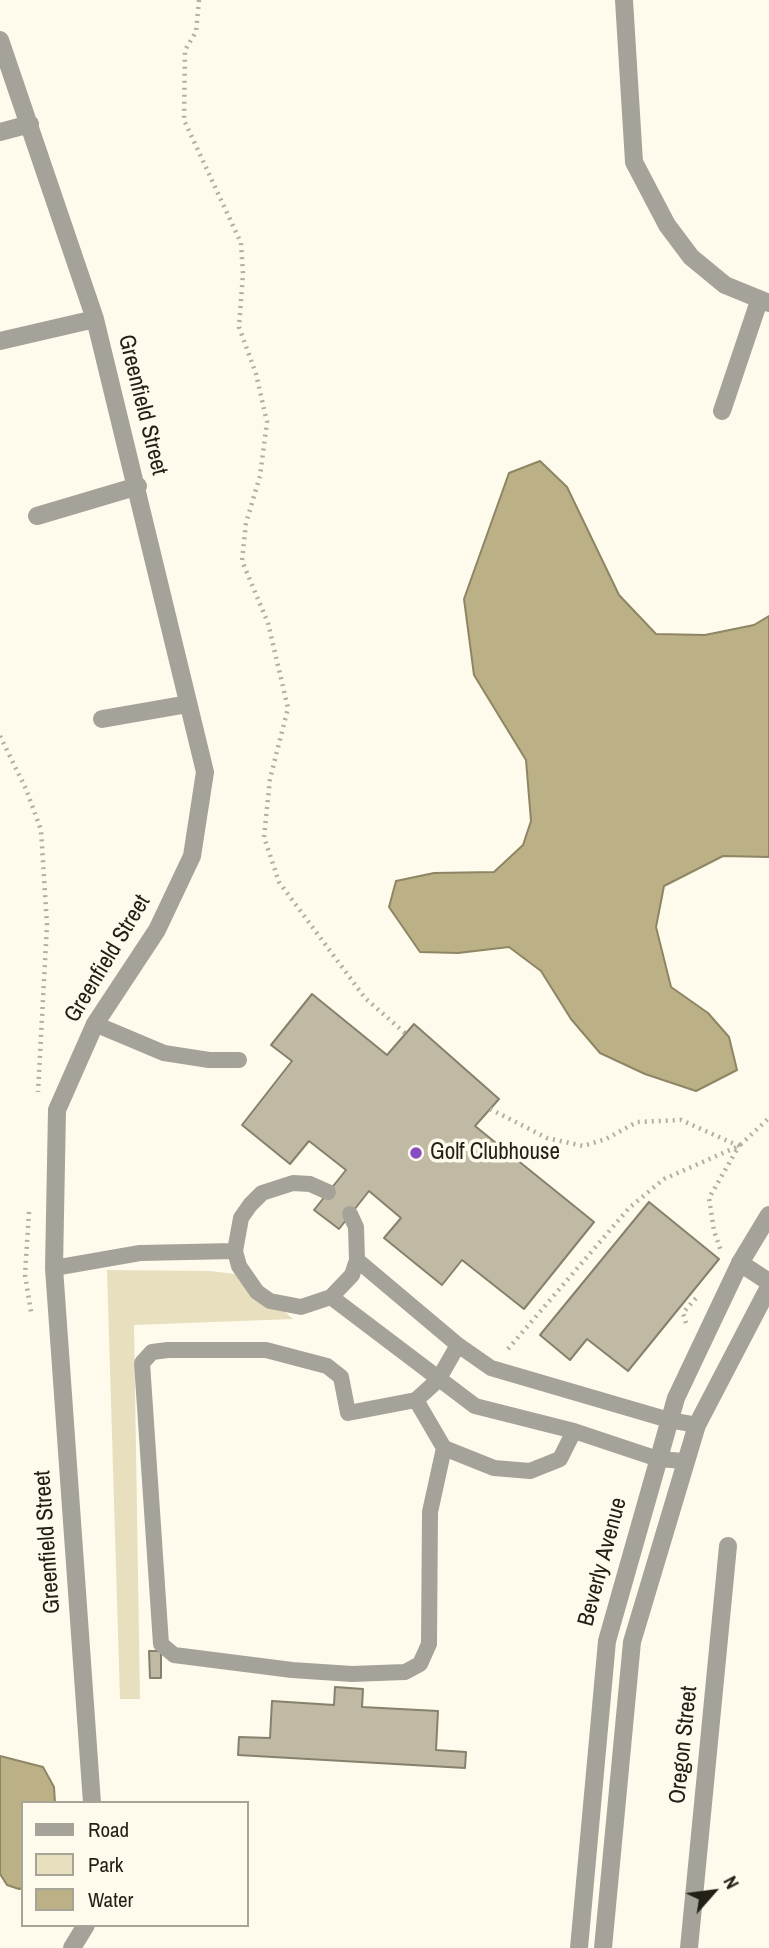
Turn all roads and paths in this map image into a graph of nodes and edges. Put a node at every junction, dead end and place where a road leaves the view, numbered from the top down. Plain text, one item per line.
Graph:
1 (199, 0) edge
2 (624, 0) edge
3 (0, 40) edge
4 (30, 124) junction
5 (0, 132) edge
6 (764, 302) edge
7 (95, 319) junction
8 (0, 341) edge
9 (722, 411) dead end
10 (138, 486) junction
11 (37, 516) dead end
12 (188, 704) junction
13 (102, 719) dead end
14 (95, 1024) junction
15 (406, 1034) dead end
16 (239, 1060) dead end
17 (490, 1109) dead end
18 (769, 1118) edge
19 (739, 1146) junction
20 (328, 1192) dead end
21 (350, 1214) dead end
22 (769, 1215) edge
23 (235, 1251) junction
24 (722, 1254) dead end
25 (357, 1260) junction
26 (740, 1264) junction
27 (54, 1268) junction
28 (769, 1284) edge
29 (702, 1287) dead end
30 (331, 1297) junction
31 (458, 1345) junction
32 (692, 1362) junction
33 (491, 1368) junction
34 (438, 1380) junction
35 (416, 1400) junction
36 (669, 1420) junction
37 (697, 1425) junction
38 (574, 1431) junction
39 (444, 1448) junction
40 (658, 1459) junction
41 (684, 1461) junction
42 (728, 1546) dead end
43 (92, 1801) edge
44 (85, 1927) edge
45 (72, 1948) edge
46 (579, 1948) edge
47 (603, 1948) edge
48 (689, 1948) edge

1 - 15 path
2 - 6 street
3 - 4 street, Greenfield Street
4 - 5 street
4 - 7 street, Greenfield Street
6 - 9 street
7 - 8 street
7 - 10 street, Greenfield Street
10 - 11 street
10 - 12 street, Greenfield Street
12 - 13 street
12 - 14 street, Greenfield Street
14 - 16 lane
14 - 27 street, Greenfield Street
17 - 19 path
18 - 19 path
19 - 24 path
19 - 33 path
20 - 23 lane
21 - 25 lane
22 - 26 street, Beverly Avenue
23 - 27 lane
23 - 30 lane
25 - 30 lane
25 - 31 lane
26 - 28 street
26 - 32 street, Beverly Avenue
27 - 43 street, Greenfield Street
28 - 37 street
29 - 32 path
30 - 34 lane
31 - 33 lane
31 - 34 lane
32 - 36 street, Beverly Avenue
33 - 36 lane
34 - 35 lane
34 - 38 lane
35 - 39 lane
35 - 39 lane
36 - 37 lane
36 - 40 street, Beverly Avenue
37 - 41 street
38 - 39 lane
38 - 40 lane
40 - 41 lane
40 - 46 street, Beverly Avenue
41 - 47 street
42 - 48 street, Oregon Street
44 - 45 street

